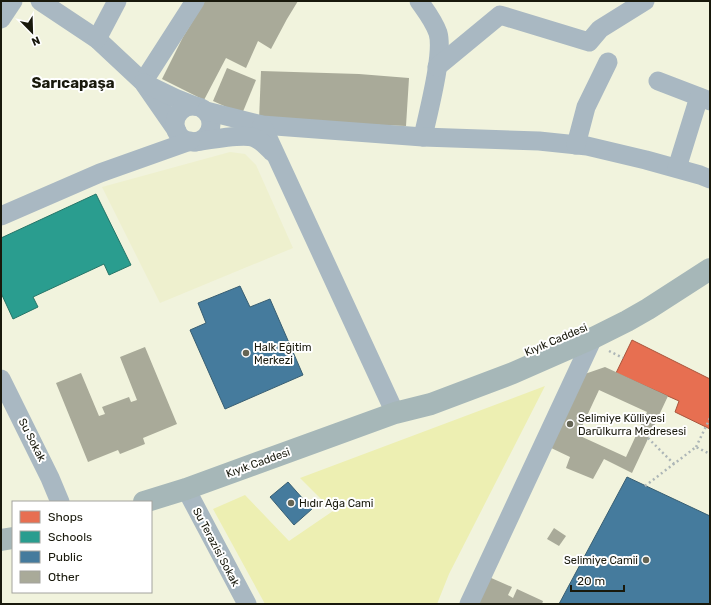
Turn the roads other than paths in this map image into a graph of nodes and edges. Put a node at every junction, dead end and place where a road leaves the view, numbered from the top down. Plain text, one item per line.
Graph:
1 (13, 1) edge
2 (40, 1) edge
3 (117, 1) edge
4 (195, 1) edge
5 (419, 1) edge
6 (645, 1) edge
7 (1, 19) edge
8 (97, 39) junction
9 (608, 62) dead end
10 (437, 67) junction
11 (658, 81) dead end
12 (143, 82) junction
13 (704, 99) edge
14 (200, 109) junction
15 (262, 125) junction
16 (423, 137) junction
17 (187, 138) junction
18 (576, 145) junction
19 (275, 156) junction
20 (677, 168) junction
21 (710, 179) edge
22 (1, 216) edge
23 (710, 252) edge
24 (710, 269) edge
25 (593, 338) junction
26 (1, 379) edge
27 (395, 413) junction
28 (186, 489) junction
29 (60, 501) edge
30 (147, 501) edge
31 (12, 538) edge
32 (1, 540) edge
33 (243, 603) edge
34 (469, 604) edge

1 - 7 street
2 - 8 street
3 - 8 street
4 - 12 street
5 - 10 street
6 - 10 street
8 - 12 street
9 - 18 street
10 - 16 street
11 - 13 street
12 - 14 street
12 - 17 street
13 - 20 street
14 - 15 street
14 - 17 street
14 - 17 street
15 - 16 street
15 - 19 street
16 - 18 street
17 - 19 street
17 - 22 street
18 - 20 street
19 - 27 street
20 - 21 street
23 - 27 main road, Kıyık Caddesi
24 - 25 main road, Kıyık Caddesi
25 - 27 main road, Kıyık Caddesi
25 - 34 street
26 - 29 street, Su Sokak
27 - 28 main road, Kıyık Caddesi
28 - 30 main road, Kıyık Caddesi
28 - 33 street, Su Terazisi Sokak
31 - 32 main road

